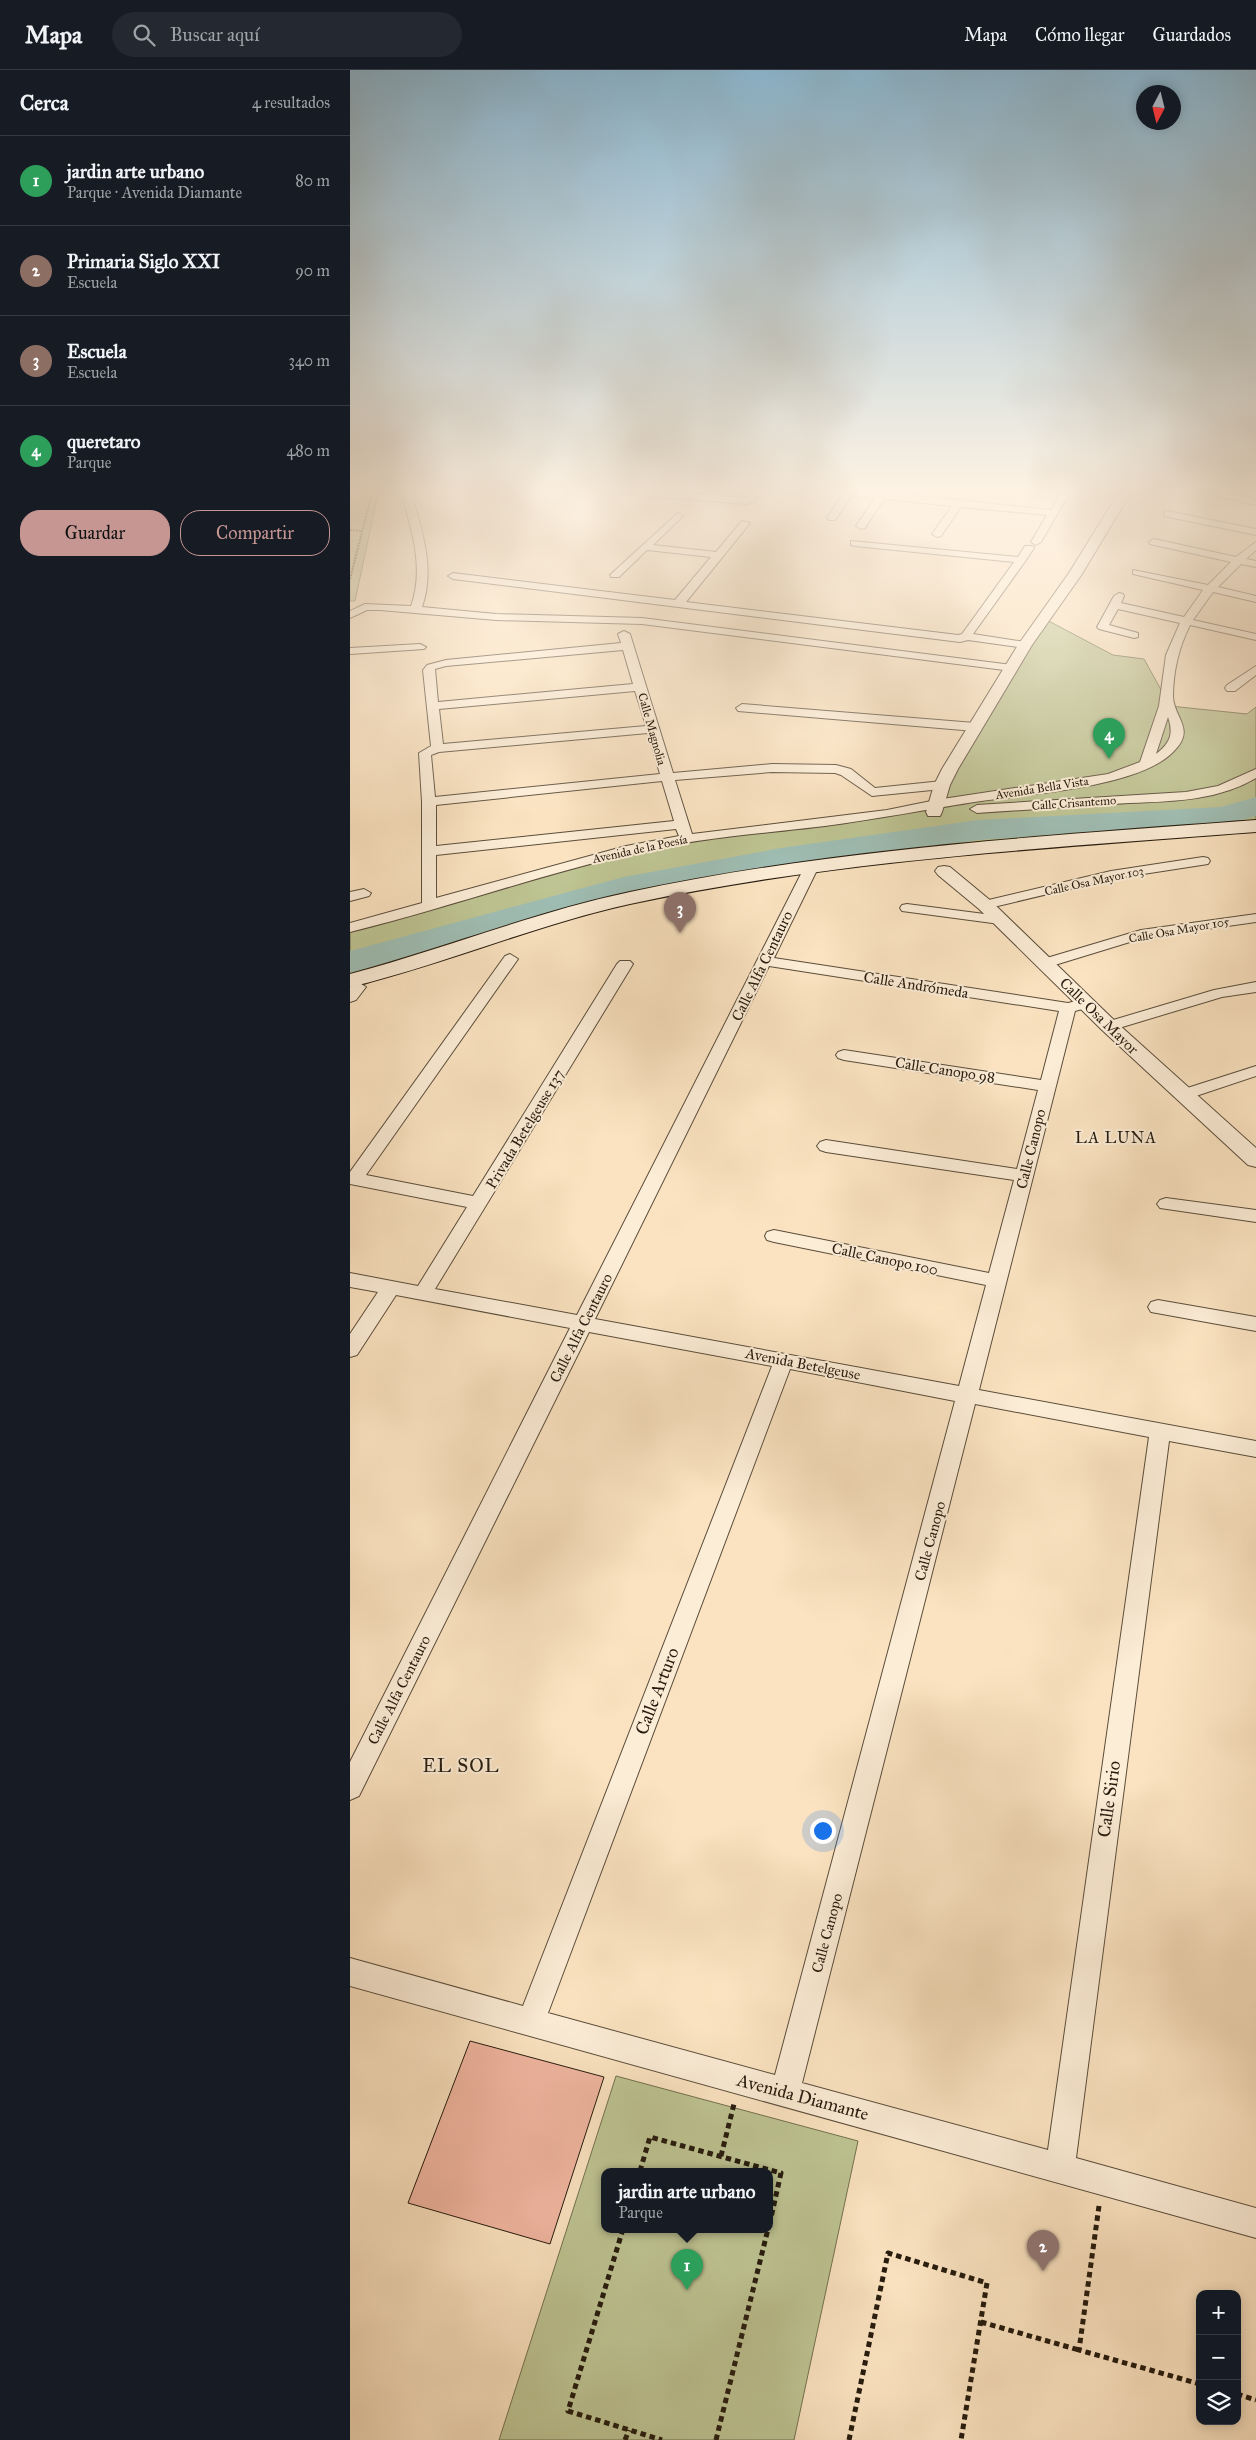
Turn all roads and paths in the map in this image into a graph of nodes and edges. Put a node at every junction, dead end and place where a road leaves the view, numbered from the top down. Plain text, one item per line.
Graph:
1 (419, 600) edge
2 (635, 600) edge
3 (682, 600) edge
4 (991, 600) edge
5 (1057, 600) edge
6 (1202, 600) edge
7 (677, 605) junction
8 (416, 609) junction
9 (350, 615) edge
10 (619, 620) junction
11 (1187, 621) junction
12 (968, 632) junction
13 (1134, 635) dead end
14 (1256, 637) edge
15 (1028, 641) junction
16 (628, 646) junction
17 (420, 647) dead end
18 (350, 651) edge
19 (1012, 668) junction
20 (1256, 669) edge
21 (640, 687) junction
22 (1231, 688) dead end
23 (1167, 698) junction
24 (434, 706) junction
25 (742, 708) dead end
26 (976, 727) junction
27 (652, 729) junction
28 (437, 748) junction
29 (1146, 764) junction
30 (1256, 773) edge
31 (666, 777) junction
32 (942, 785) junction
33 (429, 802) junction
34 (935, 808) junction
35 (887, 814) joint
36 (682, 824) junction
37 (1256, 826) edge
38 (686, 839) junction
39 (430, 851) junction
40 (1203, 861) dead end
41 (811, 868) junction
42 (944, 870) dead end
43 (985, 905) junction
44 (430, 906) junction
45 (907, 908) dead end
46 (1256, 918) edge
47 (1000, 920) junction
48 (350, 928) edge
49 (510, 959) dead end
50 (765, 961) junction
51 (1045, 963) junction
52 (625, 964) dead end
53 (1256, 987) edge
54 (353, 989) edge
55 (1077, 1006) junction
56 (1109, 1026) junction
57 (844, 1055) dead end
58 (1256, 1071) edge
59 (1047, 1086) junction
60 (1184, 1095) junction
61 (826, 1146) dead end
62 (1256, 1160) edge
63 (1024, 1176) junction
64 (352, 1179) edge
65 (479, 1203) junction
66 (1166, 1204) dead end
67 (1256, 1216) edge
68 (774, 1236) dead end
69 (350, 1280) edge
70 (997, 1281) junction
71 (391, 1288) junction
72 (424, 1294) junction
73 (1158, 1307) dead end
74 (582, 1324) junction
75 (1256, 1324) edge
76 (350, 1350) edge
77 (784, 1360) junction
78 (968, 1395) junction
79 (1160, 1430) junction
80 (1256, 1449) edge
81 (350, 1788) edge
82 (350, 1972) edge
83 (531, 2022) junction
84 (741, 2080) junction
85 (785, 2092) junction
86 (721, 2156) junction
87 (641, 2168) edge
88 (763, 2168) edge
89 (1060, 2168) junction
90 (773, 2171) edge
91 (1103, 2180) junction
92 (773, 2209) edge
93 (1256, 2223) edge
94 (622, 2233) edge
95 (767, 2233) edge
96 (981, 2322) junction
97 (1079, 2350) junction
98 (1196, 2383) edge
99 (1241, 2395) edge
100 (1256, 2400) edge
101 (629, 2430) junction
102 (625, 2440) edge
103 (662, 2440) edge
104 (716, 2440) edge
105 (849, 2440) edge
106 (961, 2440) edge

1 - 8 street
2 - 7 street
3 - 7 street
4 - 12 street
5 - 15 street
6 - 11 street, Avenida Bella Vista
7 - 12 street
8 - 9 street
8 - 10 street
10 - 16 street, Calle Magnolia
10 - 19 street
11 - 13 street
11 - 14 street
11 - 23 street, Avenida Bella Vista
12 - 15 street
15 - 19 street
16 - 21 street, Calle Magnolia
16 - 24 street
17 - 18 street
19 - 26 street
20 - 22 street
21 - 24 street
21 - 27 street, Calle Magnolia
23 - 29 street, Avenida Bella Vista
23 - 29 street, Avenida Bella Vista
24 - 28 street
25 - 26 street
26 - 32 street
27 - 28 street
27 - 31 street, Calle Magnolia
28 - 33 street
29 - 34 street, Avenida Bella Vista
30 - 34 street, Calle Crisantemo
31 - 32 street
31 - 33 street
31 - 36 street, Calle Magnolia
32 - 34 street
33 - 39 street
34 - 35 street, Avenida de la Poesía
35 - 38 street, Avenida de la Poesía
36 - 38 street, Calle Magnolia
36 - 39 street
37 - 41 main road
38 - 44 street, Avenida de la Poesía
39 - 44 street
40 - 43 street, Calle Osa Mayor 103
41 - 50 street, Calle Alfa Centauro
41 - 54 main road
42 - 43 street, Calle Osa Mayor
43 - 47 street, Calle Osa Mayor
44 - 48 street, Avenida de la Poesía
45 - 47 street
46 - 51 street, Calle Osa Mayor 105
47 - 51 street, Calle Osa Mayor
49 - 64 street
50 - 55 street, Calle Andrómeda
50 - 74 street, Calle Alfa Centauro
51 - 55 street, Calle Osa Mayor
52 - 65 street, Privada Betelgeuse 137
53 - 56 street
55 - 56 street, Calle Osa Mayor
55 - 59 street, Calle Canopo
56 - 60 street, Calle Osa Mayor
57 - 59 street, Calle Canopo 98
58 - 60 street
59 - 63 street, Calle Canopo
60 - 62 street, Calle Osa Mayor
61 - 63 street
63 - 70 street, Calle Canopo
64 - 65 street
65 - 72 street, Privada Betelgeuse 137
66 - 67 street
68 - 70 street, Calle Canopo 100
69 - 71 street, Avenida Betelgeuse
70 - 78 street, Calle Canopo
71 - 72 street, Avenida Betelgeuse
71 - 76 street
72 - 74 street, Avenida Betelgeuse
73 - 75 street
74 - 77 street, Avenida Betelgeuse
74 - 81 street, Calle Alfa Centauro
77 - 78 street, Avenida Betelgeuse
77 - 83 street, Calle Arturo
78 - 79 street, Avenida Betelgeuse
78 - 85 street, Calle Canopo
79 - 80 street, Avenida Betelgeuse
79 - 89 street, Calle Sirio
82 - 83 street, Avenida Diamante
83 - 84 street, Avenida Diamante
84 - 85 street, Avenida Diamante
84 - 86 path
85 - 89 street, Avenida Diamante
86 - 87 path
86 - 88 path
89 - 91 street, Avenida Diamante
90 - 92 path
91 - 93 street, Avenida Diamante
91 - 97 path
94 - 101 path
95 - 104 path
96 - 97 path
96 - 105 path
96 - 106 path
97 - 98 path
99 - 100 path
101 - 102 path
101 - 103 path

